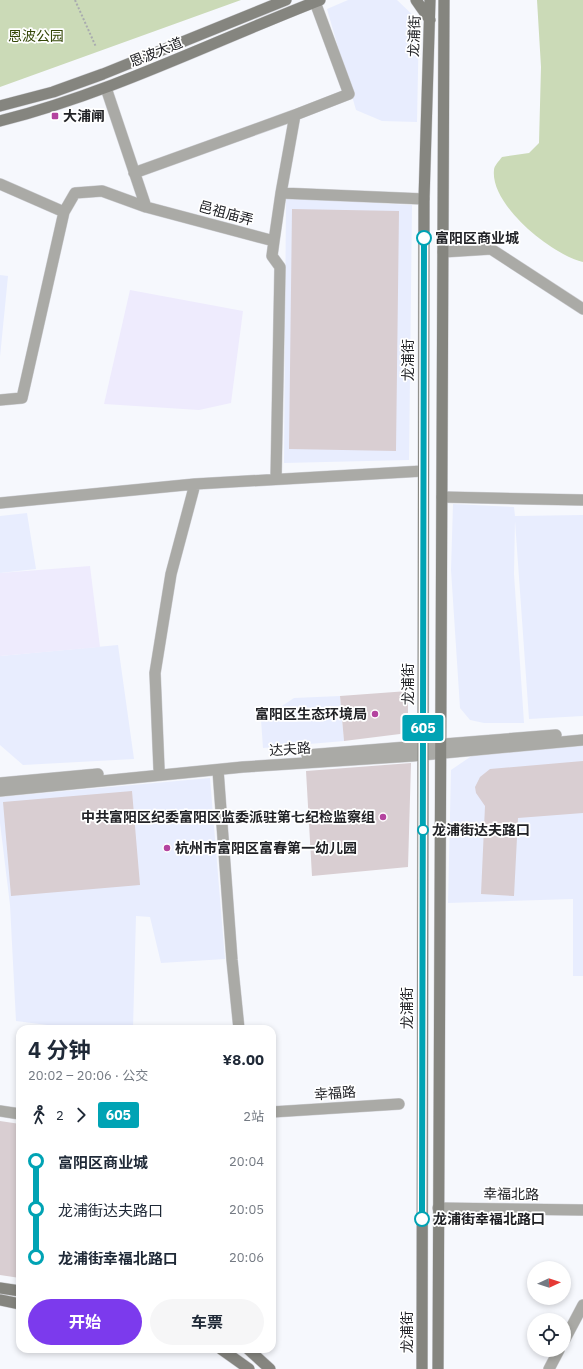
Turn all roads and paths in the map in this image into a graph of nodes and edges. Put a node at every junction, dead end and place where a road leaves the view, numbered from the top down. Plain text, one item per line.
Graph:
1 (75, 0) edge
2 (286, 0) edge
3 (416, 0) edge
4 (430, 0) edge
5 (318, 1) edge
6 (445, 3) edge
7 (430, 20) junction
8 (96, 47) dead end
9 (106, 88) junction
10 (0, 106) edge
11 (295, 115) junction
12 (0, 121) edge
13 (134, 173) junction
14 (0, 184) edge
15 (281, 193) junction
16 (424, 199) junction
17 (146, 207) junction
18 (64, 212) junction
19 (274, 241) junction
20 (443, 252) junction
21 (583, 309) edge
22 (0, 400) edge
23 (423, 470) junction
24 (276, 479) junction
25 (195, 484) junction
26 (442, 497) junction
27 (583, 500) edge
28 (0, 503) edge
29 (583, 732) edge
30 (583, 740) edge
31 (440, 749) junction
32 (423, 750) junction
33 (159, 769) junction
34 (218, 770) junction
35 (0, 783) edge
36 (0, 791) edge
37 (239, 1025) edge
38 (400, 1104) dead end
39 (0, 1111) edge
40 (276, 1112) edge
41 (16, 1113) edge
42 (438, 1208) junction
43 (583, 1210) edge
44 (0, 1288) edge
45 (16, 1290) edge
46 (0, 1300) edge
47 (16, 1303) edge
48 (583, 1305) edge
49 (571, 1328) edge
50 (227, 1353) edge
51 (252, 1353) edge
52 (555, 1357) edge
53 (249, 1369) edge
54 (270, 1369) edge
55 (422, 1369) edge
56 (438, 1369) edge
57 (549, 1369) edge

1 - 8 path
2 - 10 main road, 恩波大道
3 - 7 main road
4 - 7 main road, 龙浦街
5 - 9 main road, 恩波大道
5 - 11 street
6 - 20 main road, 龙浦街
7 - 16 main road, 龙浦街
9 - 12 main road, 恩波大道
9 - 13 street
11 - 13 street
11 - 15 street
13 - 17 street
14 - 18 street
15 - 16 street
15 - 19 street
16 - 23 main road, 龙浦街
17 - 18 street, 邑祖庙弄
17 - 19 street, 邑祖庙弄
18 - 22 street
19 - 24 street
20 - 21 street
20 - 26 main road, 龙浦街
23 - 24 street
23 - 32 main road, 龙浦街
24 - 25 street
25 - 28 street
25 - 33 street
26 - 27 street
26 - 31 main road, 龙浦街
29 - 31 street, 达夫路
30 - 31 street, 达夫路
31 - 32 street, 达夫路
31 - 42 main road, 龙浦街
32 - 33 street, 达夫路
32 - 34 street, 达夫路
32 - 55 main road, 龙浦街
33 - 35 street, 达夫路
34 - 36 street, 达夫路
34 - 37 street
38 - 40 street, 幸福路
39 - 41 street
42 - 43 street, 幸福北路
42 - 56 main road, 龙浦街
44 - 45 main road
46 - 47 main road
48 - 49 street
50 - 53 main road
51 - 54 main road
52 - 57 street

